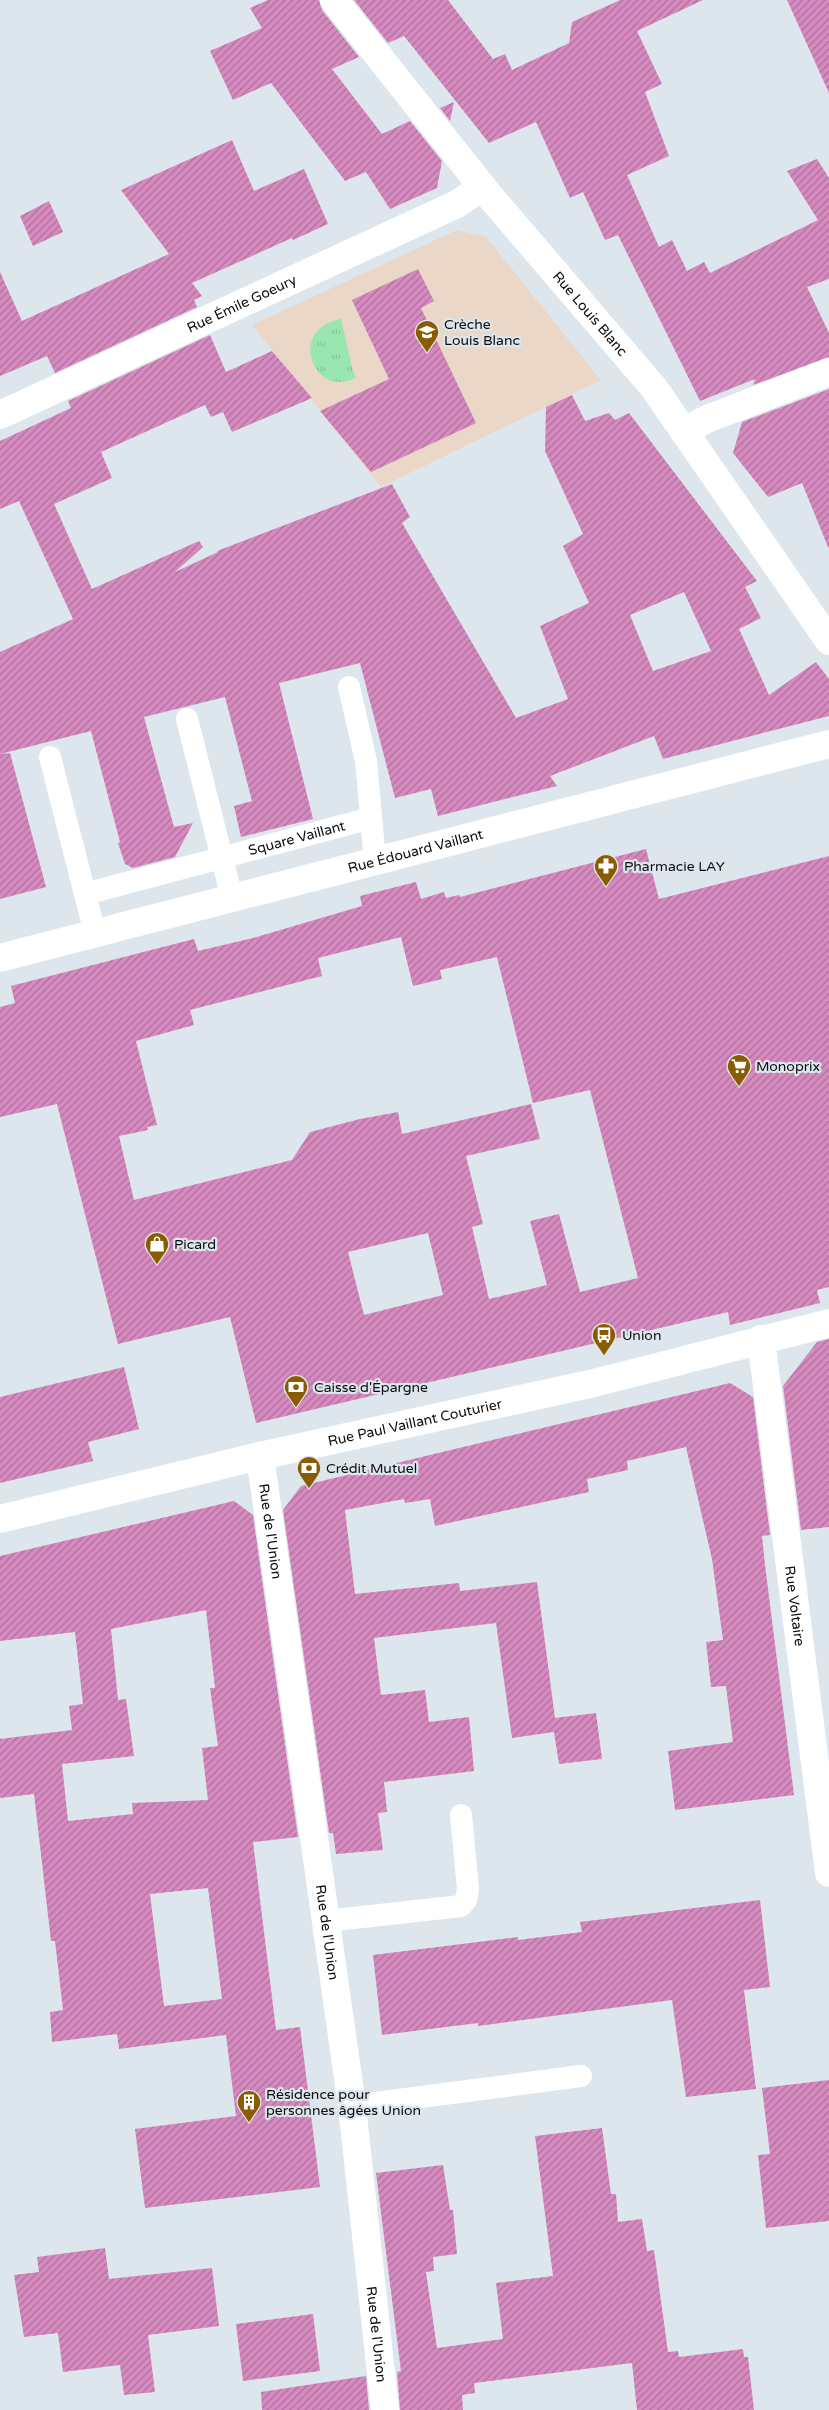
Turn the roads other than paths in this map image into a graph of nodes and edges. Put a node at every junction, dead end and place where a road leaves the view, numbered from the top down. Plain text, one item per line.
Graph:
1 (334, 0) edge
2 (482, 187) junction
3 (829, 372) edge
4 (0, 415) edge
5 (684, 432) junction
6 (829, 641) edge
7 (348, 687) dead end
8 (187, 719) dead end
9 (829, 744) edge
10 (50, 756) dead end
11 (371, 818) junction
12 (222, 858) junction
13 (375, 861) junction
14 (84, 894) junction
15 (232, 898) junction
16 (95, 934) junction
17 (0, 958) edge
18 (829, 1323) edge
19 (761, 1339) junction
20 (260, 1456) junction
21 (0, 1519) edge
22 (461, 1816) dead end
23 (829, 1873) edge
24 (326, 1921) junction
25 (582, 2076) dead end
26 (352, 2106) junction
27 (385, 2410) edge

1 - 2 street, Rue Louis Blanc
2 - 4 street, Rue Émile Goeury
2 - 5 street, Rue Louis Blanc
3 - 5 street
5 - 6 street, Rue Louis Blanc
7 - 11 lane
8 - 12 lane
9 - 13 street, Rue Édouard Vaillant
10 - 14 lane
11 - 12 lane, Square Vaillant
11 - 13 lane
12 - 14 lane, Square Vaillant
12 - 15 lane
13 - 15 street, Rue Édouard Vaillant
14 - 16 lane
15 - 16 street, Rue Édouard Vaillant
16 - 17 street, Rue Édouard Vaillant
18 - 19 street, Rue Paul Vaillant Couturier
19 - 20 street, Rue Paul Vaillant Couturier
19 - 23 street, Rue Voltaire
20 - 21 street, Rue Paul Vaillant Couturier
20 - 24 street, Rue de l'Union
22 - 24 lane
24 - 26 street, Rue de l'Union
25 - 26 lane
26 - 27 street, Rue de l'Union

